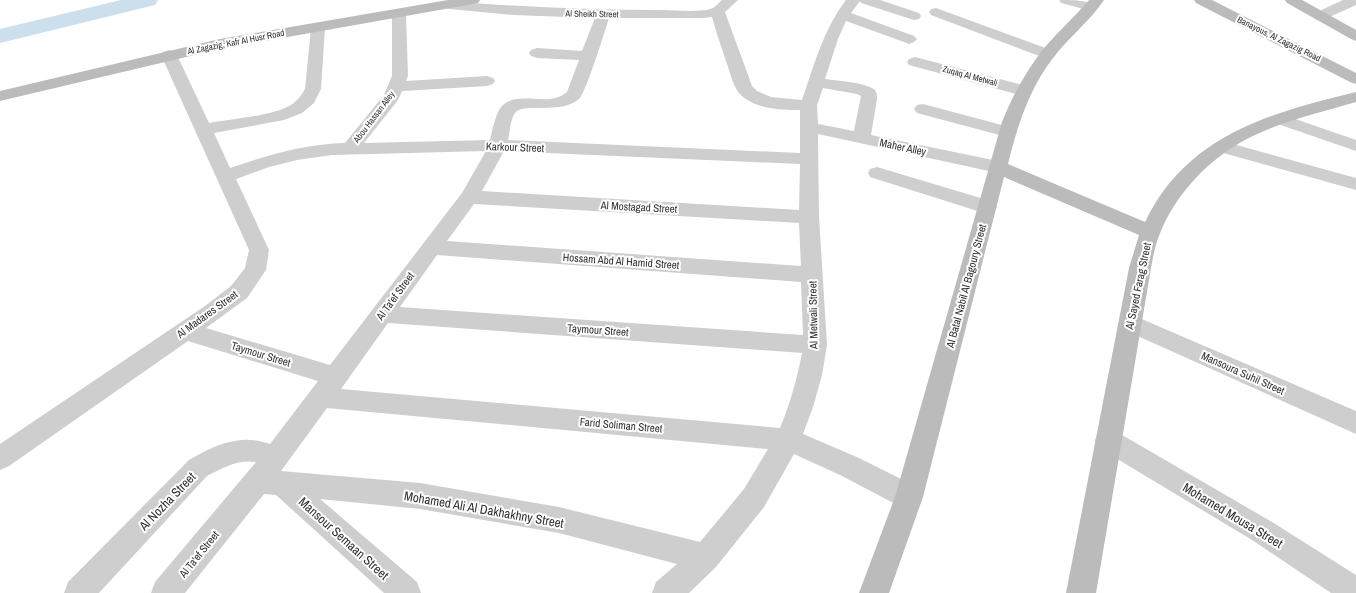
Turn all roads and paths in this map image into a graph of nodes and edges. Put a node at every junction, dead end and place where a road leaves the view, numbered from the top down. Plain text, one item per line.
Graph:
1 (473, 0) edge
2 (731, 0) edge
3 (866, 0) edge
4 (1066, 0) edge
5 (1201, 0) edge
6 (1292, 0) edge
7 (1355, 0) edge
8 (934, 4) edge
9 (1094, 4) edge
10 (449, 5) junction
11 (848, 8) edge
12 (718, 11) junction
13 (399, 14) junction
14 (603, 15) junction
15 (914, 16) dead end
16 (1320, 16) junction
17 (318, 28) junction
18 (1356, 36) edge
19 (909, 39) dead end
20 (537, 53) dead end
21 (1048, 54) junction
22 (169, 55) junction
23 (589, 56) junction
24 (915, 62) dead end
25 (1356, 79) edge
26 (487, 81) dead end
27 (815, 82) junction
28 (397, 86) junction
29 (1024, 91) junction
30 (0, 96) edge
31 (1356, 97) edge
32 (809, 105) junction
33 (923, 109) dead end
34 (1281, 119) junction
35 (808, 127) junction
36 (204, 129) junction
37 (1007, 132) junction
38 (861, 138) junction
39 (498, 145) junction
40 (1356, 146) edge
41 (1222, 147) junction
42 (350, 149) junction
43 (808, 159) junction
44 (998, 167) junction
45 (877, 173) dead end
46 (225, 176) junction
47 (1356, 184) edge
48 (469, 197) junction
49 (987, 207) junction
50 (808, 217) junction
51 (1150, 232) junction
52 (431, 247) junction
53 (812, 275) junction
54 (382, 314) junction
55 (1130, 323) junction
56 (185, 331) junction
57 (815, 345) junction
58 (336, 377) junction
59 (321, 397) junction
60 (1356, 424) edge
61 (788, 440) junction
62 (1108, 440) junction
63 (0, 458) edge
64 (272, 474) junction
65 (909, 497) junction
66 (706, 557) junction
67 (171, 591) edge
68 (1083, 592) edge
69 (1356, 592) edge
70 (79, 593) edge
71 (406, 593) edge
72 (668, 593) edge
73 (874, 593) edge

1 - 10 main road, Al Zagazig, Kafr Al Husr Road
2 - 12 street
3 - 15 street
4 - 9 street
5 - 25 main road, Banayous, Al Zagazig Road
6 - 16 main road
7 - 16 street
8 - 21 street
9 - 21 main road, Al Batal Nabil Al Bagoury Street
10 - 13 main road, Al Zagazig, Kafr Al Husr Road
10 - 14 street, Al Sheikh Street
11 - 19 street
11 - 27 street, Al Metwali Street
12 - 14 street, Al Sheikh Street
12 - 32 street
13 - 17 main road, Al Zagazig, Kafr Al Husr Road
13 - 28 street, Abou Hassan Alley
14 - 23 street, Al Ta'ef Street
16 - 18 main road
17 - 22 main road, Al Zagazig, Kafr Al Husr Road
17 - 36 street
20 - 23 street
21 - 29 main road, Al Batal Nabil Al Bagoury Street
22 - 30 main road, Al Zagazig, Kafr Al Husr Road
22 - 36 street, Al Madares Street
23 - 39 street, Al Ta'ef Street
24 - 29 street, Zuqaq Al Metwali
26 - 28 street
27 - 32 street, Al Metwali Street
27 - 38 street
28 - 42 street, Abou Hassan Alley
29 - 37 main road, Al Batal Nabil Al Bagoury Street
31 - 34 main road, Al Sayed Farag Street
32 - 35 street, Al Metwali Street
33 - 37 street
34 - 40 street
34 - 41 main road, Al Sayed Farag Street
35 - 38 street, Maher Alley
35 - 43 street, Al Metwali Street
36 - 46 street, Al Madares Street
37 - 44 main road, Al Batal Nabil Al Bagoury Street
38 - 44 street, Maher Alley
39 - 42 street, Karkour Street
39 - 43 street, Karkour Street
39 - 48 street, Al Ta'ef Street
41 - 47 street
41 - 51 main road, Al Sayed Farag Street
42 - 46 street, Karkour Street
43 - 50 street, Al Metwali Street
44 - 49 main road, Al Batal Nabil Al Bagoury Street
44 - 51 main road
45 - 49 street
46 - 56 street, Al Madares Street
48 - 50 street, Al Mostagad Street
48 - 52 street, Al Ta'ef Street
49 - 65 main road, Al Batal Nabil Al Bagoury Street
50 - 53 street, Al Metwali Street
51 - 55 main road, Al Sayed Farag Street
52 - 53 street, Hossam Abd Al Hamid Street
52 - 54 street, Al Ta'ef Street
53 - 57 street, Al Metwali Street
54 - 57 street, Taymour Street
54 - 58 street, Al Ta'ef Street
55 - 60 street, Mansoura Suhil Street
55 - 62 main road, Al Sayed Farag Street
56 - 58 street, Taymour Street
56 - 63 street, Al Madares Street
57 - 61 street, Al Metwali Street
58 - 59 street, Al Ta'ef Street
59 - 61 street, Farid Soliman Street
59 - 64 street, Al Ta'ef Street
61 - 65 street, Farid Soliman Street
61 - 66 street, Al Metwali Street
62 - 68 main road, Al Sayed Farag Street
62 - 69 street, Mohamed Mousa Street
64 - 66 street, Mohamed Ali Al Dakhakhny Street
64 - 67 street, Al Ta'ef Street
64 - 70 street, Al Nozha Street
64 - 71 street, Mansour Semaan Street
65 - 73 main road, Al Batal Nabil Al Bagoury Street
66 - 72 street, Al Metwali Street

